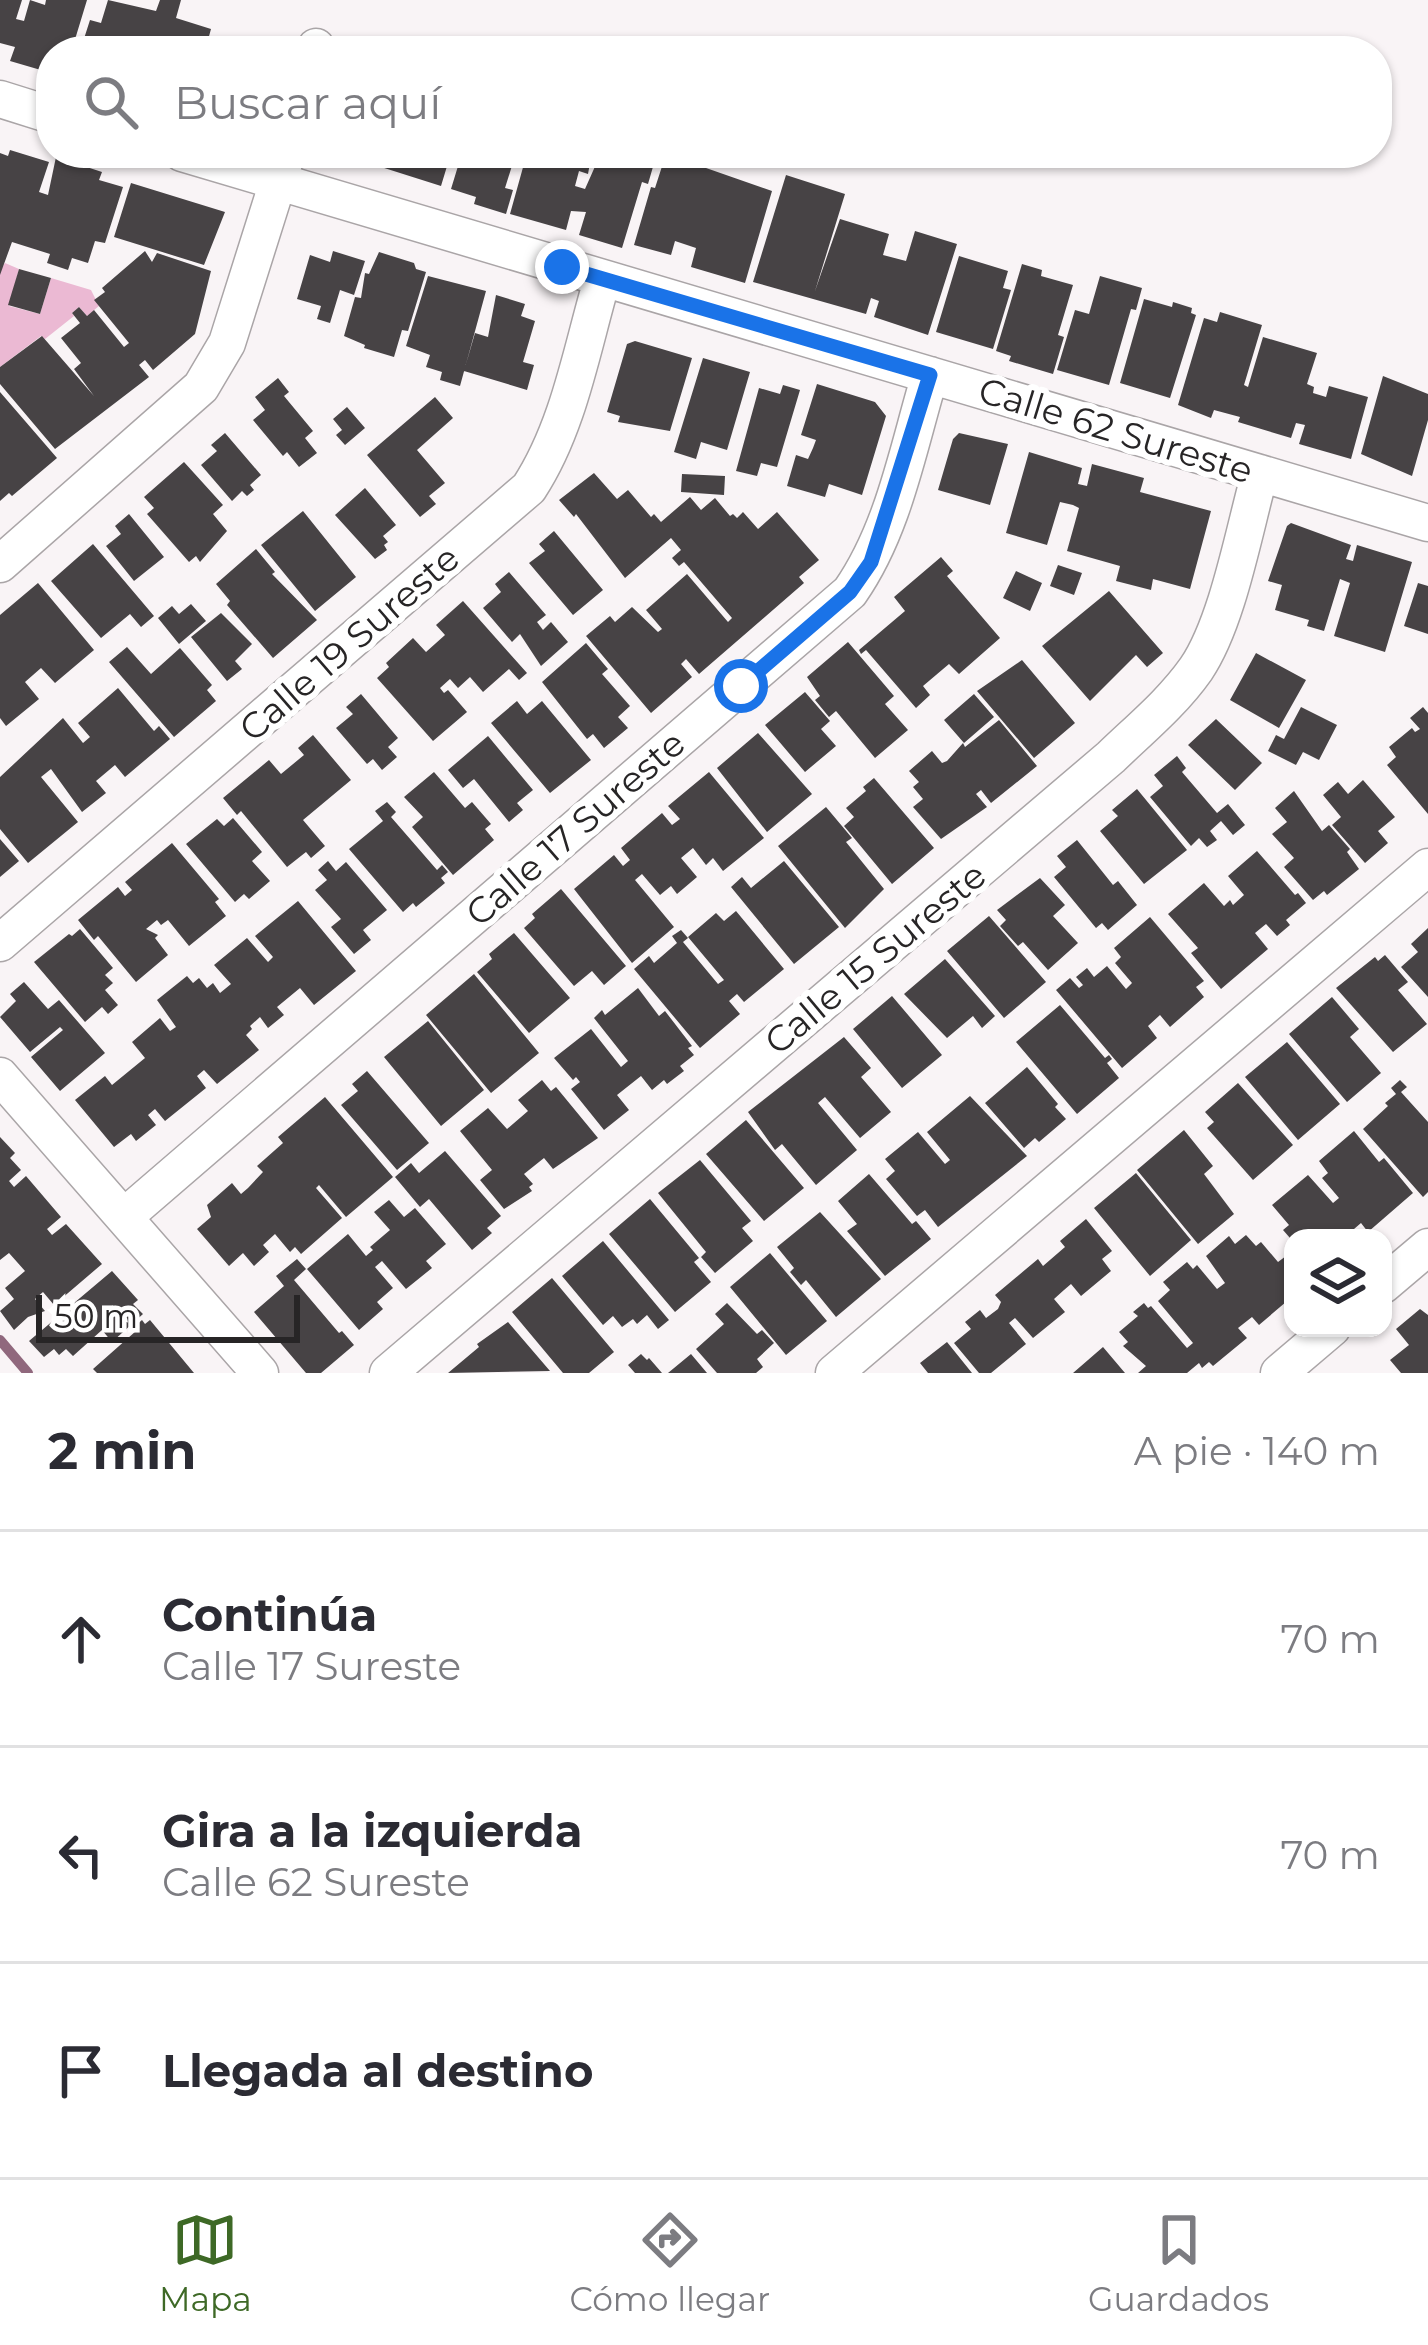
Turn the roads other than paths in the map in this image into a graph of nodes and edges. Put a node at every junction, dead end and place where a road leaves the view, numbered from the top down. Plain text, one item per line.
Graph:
1 (0, 100) edge
2 (36, 111) edge
3 (283, 168) edge
4 (286, 168) edge
5 (602, 280) junction
6 (930, 375) junction
7 (1260, 473) junction
8 (1428, 523) edge
9 (0, 564) edge
10 (1428, 867) edge
11 (0, 943) edge
12 (0, 1076) edge
13 (124, 1217) junction
14 (1428, 1246) edge
15 (1392, 1277) edge
16 (1321, 1337) edge
17 (260, 1373) edge
18 (388, 1373) edge
19 (834, 1373) edge
20 (1279, 1373) edge

1 - 2 street
3 - 9 street
4 - 5 street, Calle 62 Sureste
5 - 6 street, Calle 62 Sureste
5 - 11 street, Calle 19 Sureste
6 - 7 street, Calle 62 Sureste
6 - 13 street, Calle 17 Sureste
7 - 8 street, Calle 62 Sureste
7 - 18 street, Calle 15 Sureste
10 - 19 street
12 - 13 street
13 - 17 street
14 - 15 street
16 - 20 street

